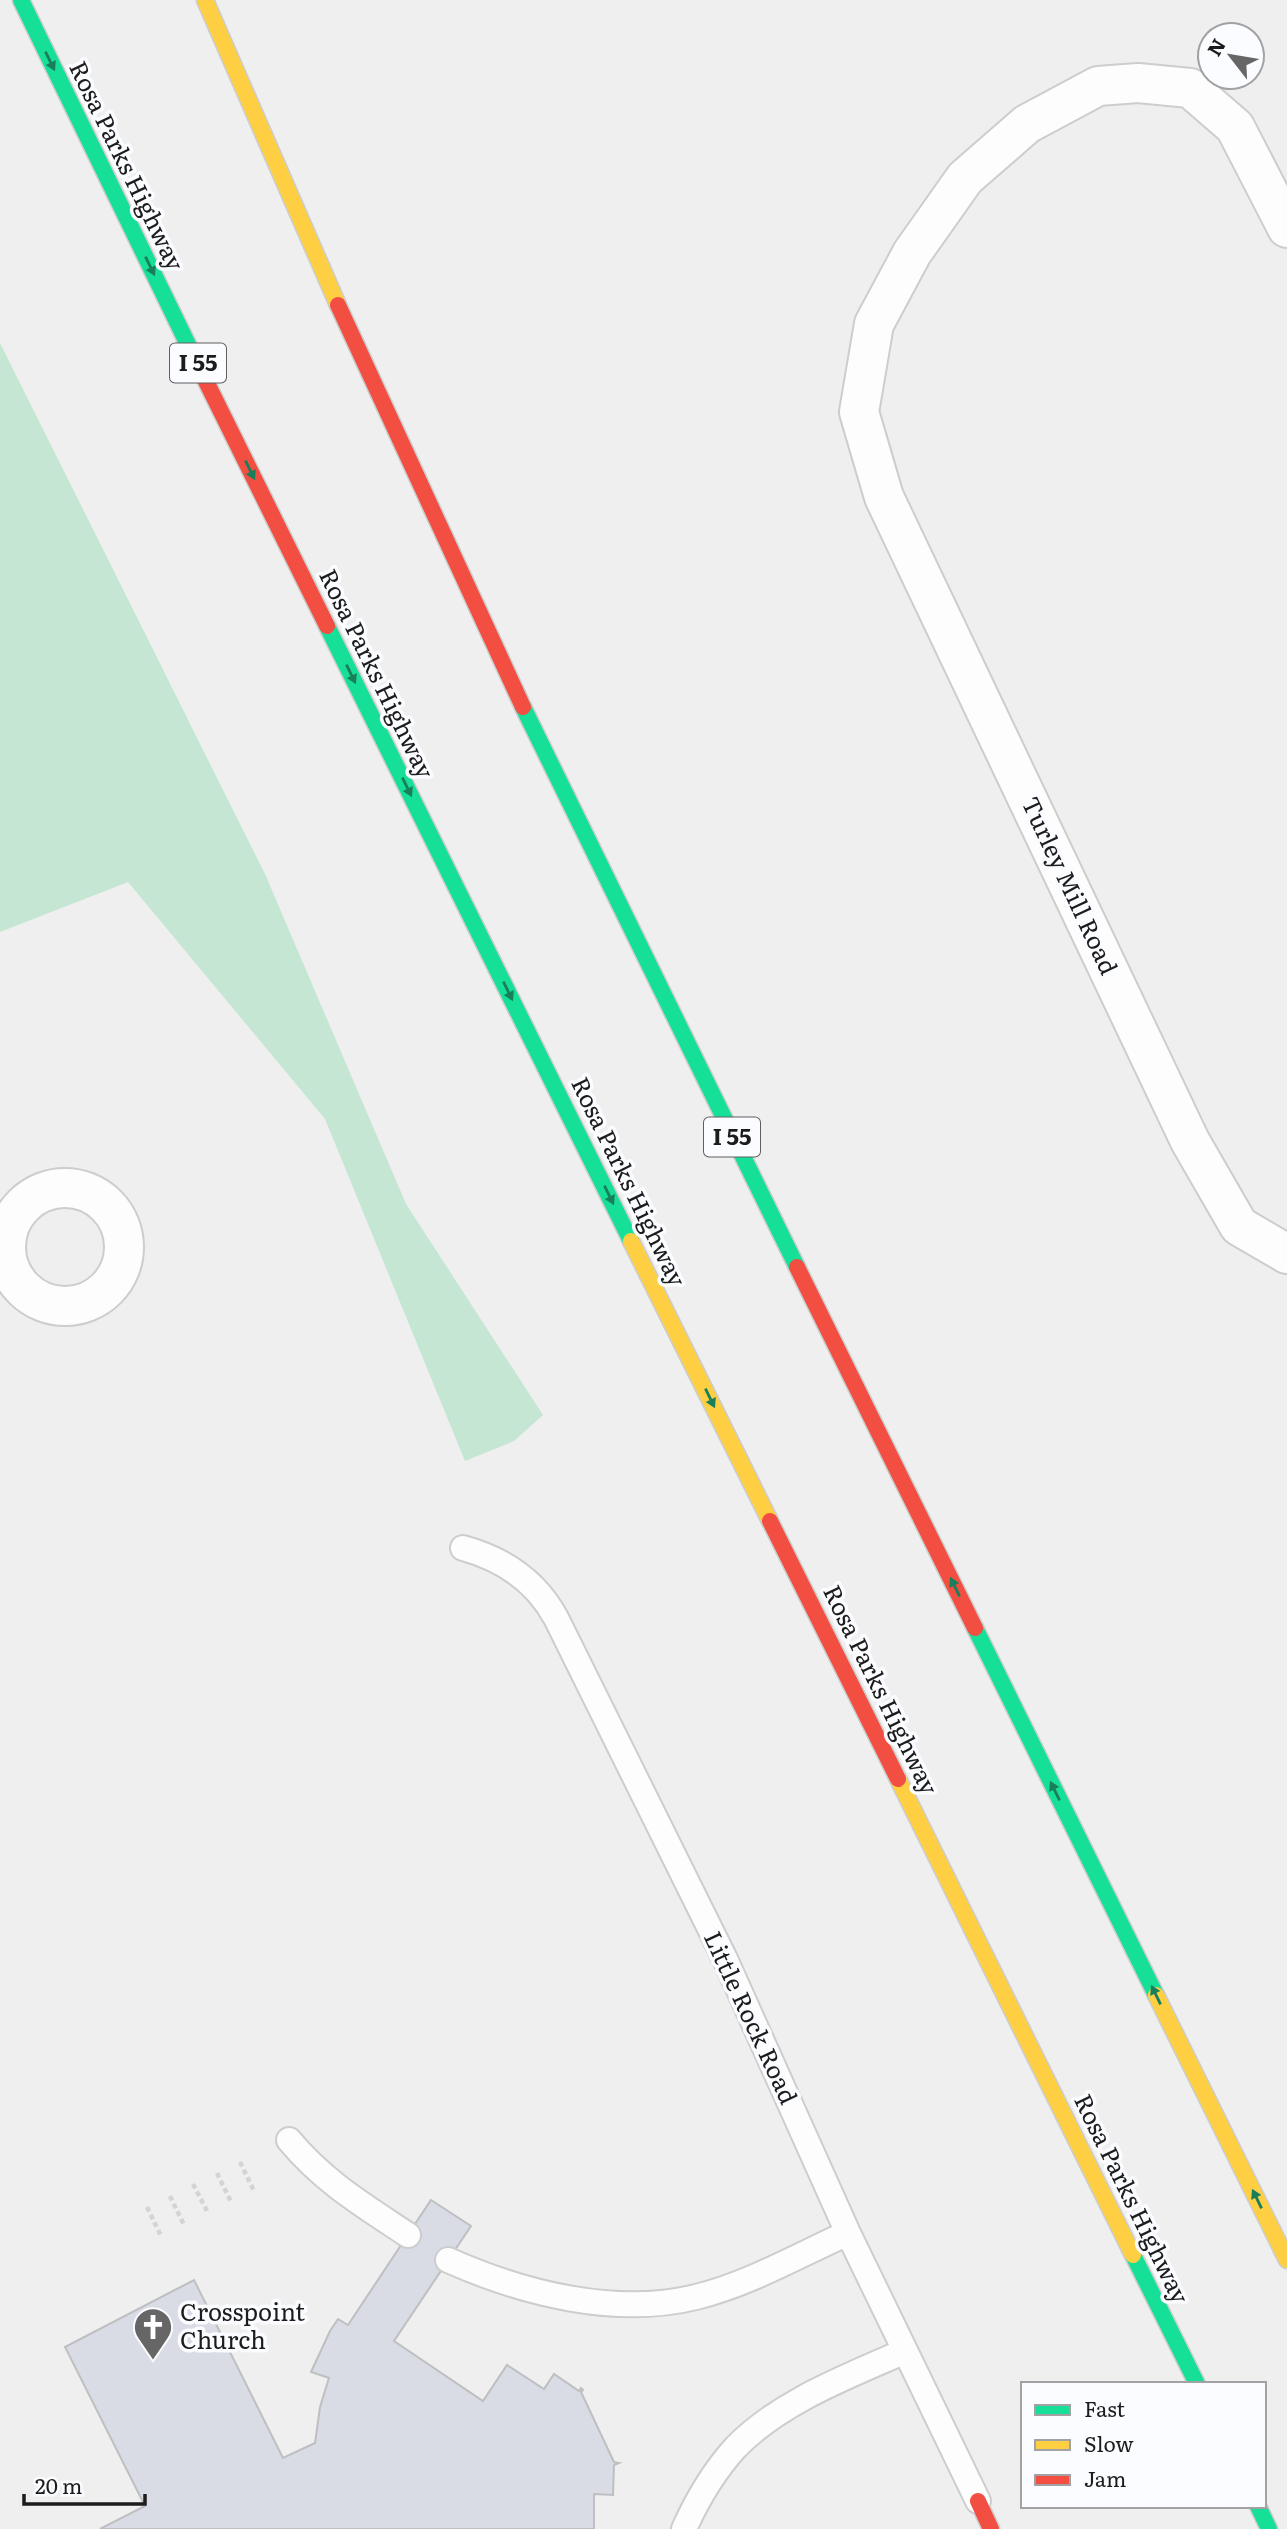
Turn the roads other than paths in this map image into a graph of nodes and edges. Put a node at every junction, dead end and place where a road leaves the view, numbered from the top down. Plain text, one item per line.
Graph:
1 (20, 0) edge
2 (205, 0) edge
3 (1287, 228) edge
4 (1285, 1253) edge
5 (463, 1549) dead end
6 (289, 2140) dead end
7 (848, 2233) junction
8 (408, 2235) dead end
9 (448, 2260) dead end
10 (1287, 2260) edge
11 (905, 2351) junction
12 (1197, 2382) edge
13 (978, 2501) joint
14 (1259, 2508) edge
15 (684, 2529) edge
16 (991, 2529) edge
17 (1269, 2529) edge

1 -> 12 main road, Rosa Parks Highway / I 55
10 -> 2 main road, I 55
3 - 4 street, Turley Mill Road
5 - 7 lane, Little Rock Road
6 - 8 lane
7 - 9 lane
7 - 11 lane, Little Rock Road
11 - 13 lane, Little Rock Road
11 - 15 lane
13 - 16 main road, Little Rock Road
14 - 17 main road

